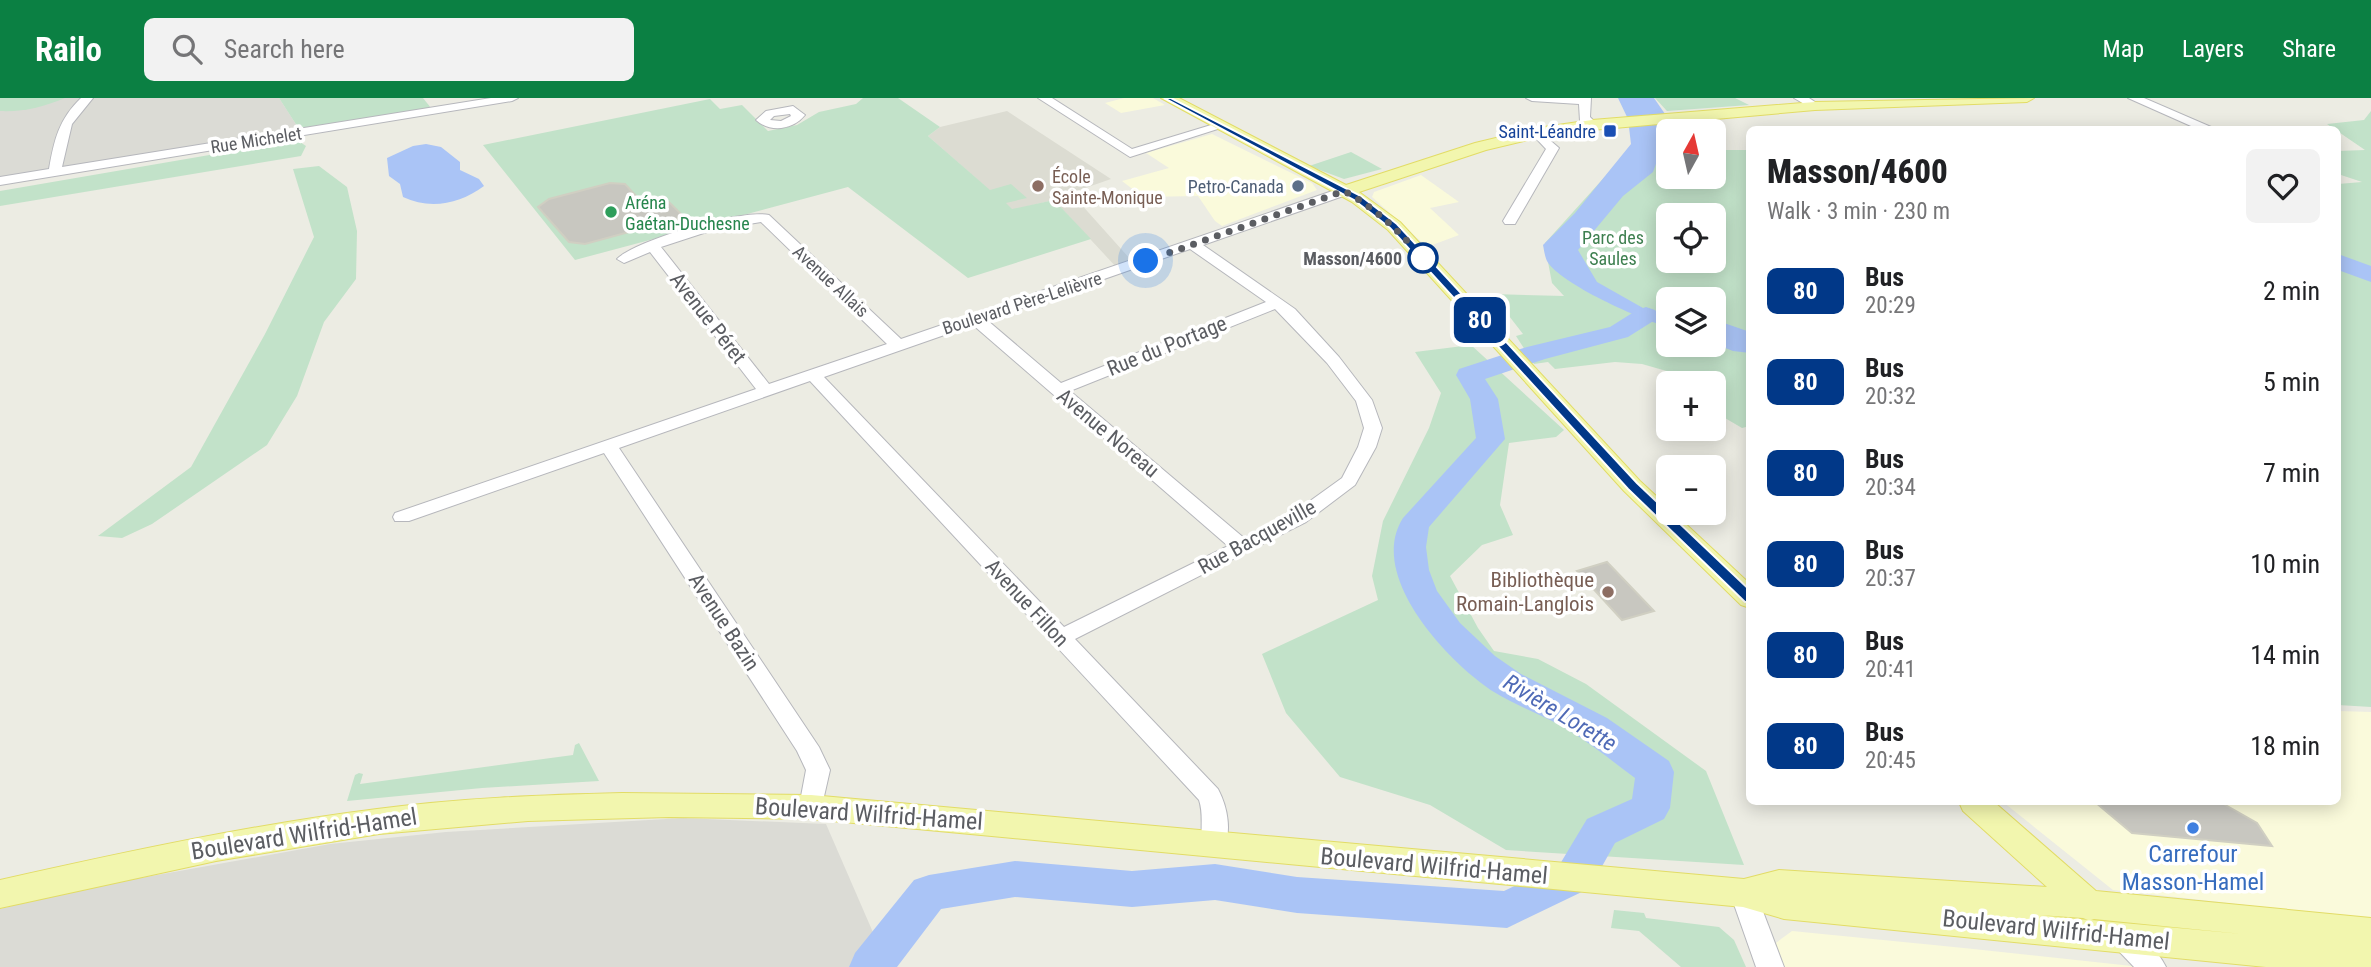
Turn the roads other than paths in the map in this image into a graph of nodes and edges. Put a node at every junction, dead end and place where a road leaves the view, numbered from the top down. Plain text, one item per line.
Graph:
1 (87, 98) edge
2 (512, 98) edge
3 (780, 98) edge
4 (1044, 98) edge
5 (1168, 98) edge
6 (1532, 98) edge
7 (1800, 98) edge
8 (2027, 98) edge
9 (2134, 98) edge
10 (1993, 99) edge
11 (1585, 100) edge
12 (1874, 101) edge
13 (1815, 106) junction
14 (793, 110) dead end
15 (1592, 125) junction
16 (1221, 126) junction
17 (2202, 126) edge
18 (1537, 133) junction
19 (55, 172) junction
20 (0, 181) edge
21 (1344, 191) junction
22 (1510, 221) dead end
23 (1191, 244) junction
24 (652, 245) junction
25 (624, 259) dead end
26 (1276, 303) junction
27 (975, 318) junction
28 (897, 344) junction
29 (812, 374) junction
30 (765, 390) junction
31 (1057, 390) junction
32 (607, 444) junction
33 (402, 517) dead end
34 (1242, 547) junction
35 (1746, 594) edge
36 (1060, 638) junction
37 (1977, 805) edge
38 (811, 807) junction
39 (1214, 844) junction
40 (1743, 893) junction
41 (0, 894) edge
42 (2088, 904) junction
43 (2371, 933) edge
44 (2120, 936) junction
45 (2371, 962) edge
46 (1770, 967) edge
47 (2152, 967) edge

1 - 19 street
2 - 19 street, Rue Michelet
3 - 14 street
4 - 16 street
5 - 16 main road
6 - 11 street
7 - 13 street
8 - 10 main road, Boulevard Père-Lelièvre
9 - 17 street
10 - 12 main road, Boulevard Père-Lelièvre
11 - 15 street
12 - 13 main road, Boulevard Père-Lelièvre
13 - 15 main road, Boulevard Père-Lelièvre
15 - 18 main road, Boulevard Père-Lelièvre
16 - 21 main road
18 - 21 main road, Boulevard Père-Lelièvre
18 - 22 street
19 - 20 street, Rue Michelet
21 - 23 street, Boulevard Père-Lelièvre
21 - 35 main road
23 - 26 street, Rue Bacqueville
23 - 27 street, Boulevard Père-Lelièvre
24 - 25 street
24 - 28 street, Avenue Allais
24 - 30 street, Avenue Péret
26 - 31 street, Rue du Portage
26 - 34 street, Rue Bacqueville
27 - 28 street, Boulevard Père-Lelièvre
27 - 31 street, Avenue Noreau
28 - 29 street, Boulevard Père-Lelièvre
29 - 30 street, Boulevard Père-Lelièvre
29 - 36 street, Avenue Fillon
30 - 32 street, Boulevard Père-Lelièvre
31 - 34 street, Avenue Noreau
32 - 33 street, Boulevard Père-Lelièvre
32 - 38 street, Avenue Bazin
34 - 36 street, Rue Bacqueville
36 - 39 street, Avenue Fillon
37 - 42 main road
38 - 39 main road, Boulevard Wilfrid-Hamel
38 - 41 main road, Boulevard Wilfrid-Hamel
39 - 40 main road, Boulevard Wilfrid-Hamel
40 - 42 main road, Boulevard Wilfrid-Hamel
40 - 44 main road, Boulevard Wilfrid-Hamel
40 - 46 street
42 - 43 main road, Boulevard Wilfrid-Hamel
42 - 44 main road
44 - 45 main road, Boulevard Wilfrid-Hamel
44 - 47 street

